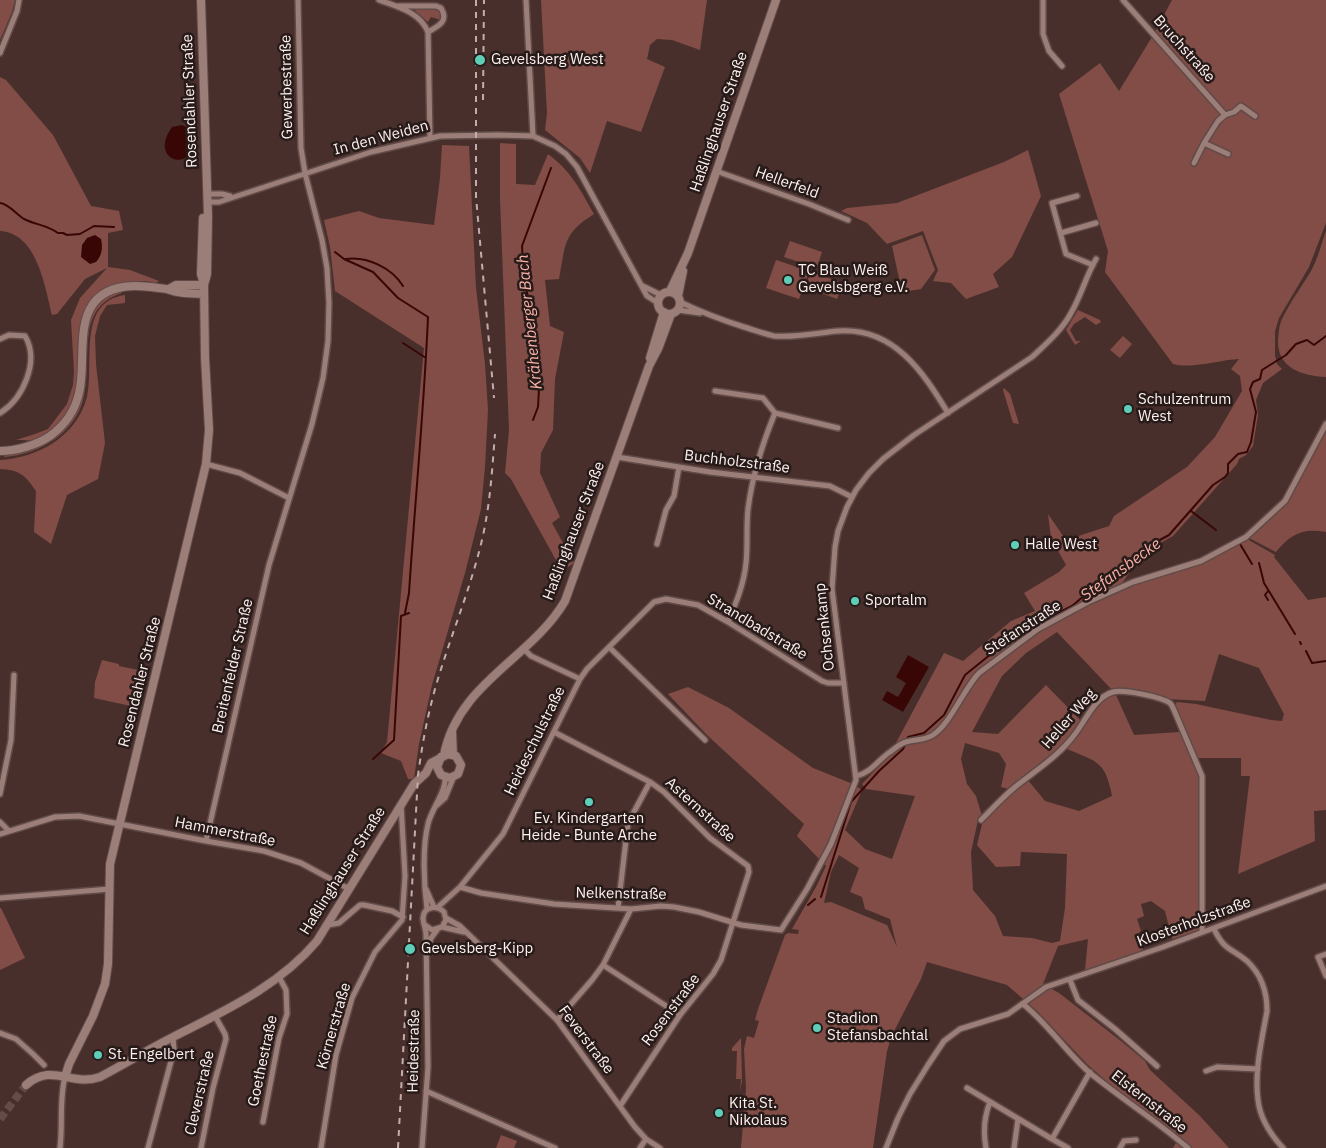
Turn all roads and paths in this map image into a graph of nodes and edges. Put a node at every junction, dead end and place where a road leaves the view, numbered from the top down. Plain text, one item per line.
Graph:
1 (19, 0) edge
2 (200, 0) edge
3 (298, 0) edge
4 (379, 0) edge
5 (526, 0) edge
6 (776, 0) edge
7 (1043, 0) edge
8 (1123, 0) edge
9 (395, 6) junction
10 (428, 32) junction
11 (0, 53) edge
12 (1062, 66) dead end
13 (1226, 114) junction
14 (1255, 116) dead end
15 (533, 136) junction
16 (430, 137) junction
17 (1204, 143) junction
18 (1228, 154) dead end
19 (1194, 163) dead end
20 (716, 171) junction
21 (305, 173) junction
22 (1077, 196) dead end
23 (207, 198) junction
24 (848, 220) dead end
25 (1096, 223) dead end
26 (1061, 233) junction
27 (688, 253) junction
28 (204, 289) junction
29 (670, 291) junction
30 (659, 299) junction
31 (674, 307) junction
32 (0, 338) edge
33 (715, 391) dead end
34 (0, 413) edge
35 (774, 413) junction
36 (948, 413) junction
37 (1326, 424) edge
38 (838, 428) dead end
39 (0, 446) edge
40 (12, 448) junction
41 (0, 451) edge
42 (617, 457) junction
43 (206, 464) junction
44 (679, 467) junction
45 (754, 477) junction
46 (852, 497) junction
47 (289, 498) junction
48 (657, 544) dead end
49 (654, 602) joint
50 (728, 622) junction
51 (609, 647) junction
52 (524, 649) junction
53 (14, 675) dead end
54 (580, 679) junction
55 (844, 683) junction
56 (452, 729) junction
57 (554, 732) junction
58 (705, 740) dead end
59 (453, 755) junction
60 (442, 756) junction
61 (426, 773) junction
62 (442, 774) junction
63 (454, 776) junction
64 (856, 776) junction
65 (650, 782) junction
66 (0, 794) edge
67 (401, 803) junction
68 (432, 810) junction
69 (981, 820) dead end
70 (0, 822) edge
71 (119, 823) junction
72 (9, 831) junction
73 (0, 834) edge
74 (206, 841) junction
75 (1326, 886) edge
76 (460, 887) junction
77 (425, 888) junction
78 (110, 889) junction
79 (349, 889) junction
80 (0, 898) edge
81 (448, 900) junction
82 (436, 907) junction
83 (618, 908) junction
84 (631, 909) junction
85 (427, 910) junction
86 (446, 916) junction
87 (402, 917) junction
88 (732, 923) junction
89 (328, 925) junction
90 (425, 925) junction
91 (440, 928) junction
92 (1214, 928) junction
93 (780, 930) joint
94 (465, 932) junction
95 (1202, 932) junction
96 (427, 954) junction
97 (1326, 954) edge
98 (603, 965) junction
99 (1326, 976) edge
100 (278, 977) junction
101 (1070, 980) junction
102 (1026, 1002) junction
103 (680, 1015) junction
104 (215, 1016) junction
105 (558, 1020) junction
106 (0, 1033) edge
107 (173, 1037) junction
108 (44, 1065) dead end
109 (1157, 1066) dead end
110 (1258, 1069) junction
111 (1206, 1071) dead end
112 (1092, 1074) junction
113 (65, 1077) junction
114 (26, 1085) tunnel mouth
115 (967, 1088) dead end
116 (426, 1091) junction
117 (990, 1102) junction
118 (620, 1106) junction
119 (1018, 1119) junction
120 (263, 1122) dead end
121 (646, 1139) junction
122 (1052, 1139) junction
123 (1136, 1140) dead end
124 (321, 1146) edge
125 (60, 1148) edge
126 (148, 1148) edge
127 (201, 1148) edge
128 (422, 1148) edge
129 (555, 1148) edge
130 (640, 1148) edge
131 (660, 1148) edge
132 (886, 1148) edge
133 (986, 1148) edge
134 (1014, 1148) edge
135 (1068, 1148) edge
136 (1120, 1148) edge
137 (1188, 1148) edge
138 (1283, 1148) edge

1 - 11 street
2 - 23 main road, Rosendahler Straße
3 - 21 street, Gewerbestraße
4 - 9 street
5 - 15 street
6 - 20 main road, Haßlinghauser Straße
7 - 12 street
8 - 13 street, Bruchstraße
9 - 10 street
9 - 10 street
10 - 16 street
13 - 14 street
13 - 17 street
15 - 16 street, In den Weiden
15 - 30 street, In den Weiden
16 - 21 street, In den Weiden
17 - 18 street
17 - 19 street
20 - 24 street, Hellerfeld
20 - 27 main road, Haßlinghauser Straße
21 - 23 street, In den Weiden
21 - 47 street, Breitenfelder Straße
22 - 26 street, Ochsenkamp
23 - 28 main road, Rosendahler Straße
25 - 26 street
26 - 36 street, Ochsenkamp
27 - 29 main road, Haßlinghauser Straße
27 - 31 main road, Haßlinghauser Straße
28 - 40 main road
28 - 43 main road, Rosendahler Straße
29 - 30 main road
29 - 31 main road
30 - 31 main road
31 - 36 street
31 - 42 main road, Haßlinghauser Straße
32 - 34 street
33 - 35 street
35 - 38 street
35 - 45 street
36 - 46 street, Ochsenkamp
37 - 64 street, Stefanstraße
39 - 40 main road
40 - 41 main road
42 - 44 street, Buchholzstraße
42 - 52 main road, Haßlinghauser Straße
43 - 47 street
43 - 71 main road, Rosendahler Straße
44 - 45 street, Buchholzstraße
44 - 48 street
45 - 46 street, Buchholzstraße
45 - 50 street
46 - 55 street, Ochsenkamp
47 - 74 street, Breitenfelder Straße
49 - 50 street, Strandbadstraße
49 - 51 street, Heideschulstraße
50 - 55 street, Strandbadstraße
51 - 54 street, Heideschulstraße
51 - 58 street
52 - 54 street
52 - 56 main road, Haßlinghauser Straße
53 - 66 street
54 - 57 street, Heideschulstraße
55 - 64 street, Ochsenkamp
56 - 59 main road
56 - 60 main road, Haßlinghauser Straße
57 - 65 street, Asternstraße
57 - 76 street, Heideschulstraße
59 - 60 main road
59 - 63 main road
60 - 61 main road, Haßlinghauser Straße
60 - 62 main road
61 - 62 main road
61 - 67 main road, Haßlinghauser Straße
62 - 63 main road
62 - 68 street, Heidestraße
63 - 68 street, Heidestraße
64 - 93 street, Ochsenkamp
65 - 83 street
65 - 88 street, Asternstraße
67 - 79 main road, Haßlinghauser Straße
67 - 87 street
68 - 77 street, Heidestraße
69 - 95 street, Heller Weg
70 - 72 street
71 - 72 street, Hammerstraße
71 - 74 street, Hammerstraße
71 - 78 main road, Rosendahler Straße
72 - 73 street, Hammerstraße
74 - 79 street, Hammerstraße
75 - 92 street, Klosterholzstraße
76 - 81 street, Heideschulstraße
76 - 83 street, Nelkenstraße
77 - 82 street, Heidestraße
77 - 85 street, Heidestraße
78 - 80 street
78 - 113 main road, Rosendahler Straße
79 - 89 main road, Haßlinghauser Straße
81 - 82 street, Heideschulstraße
81 - 86 street
82 - 85 street
82 - 86 street, Heidestraße
83 - 84 street, Nelkenstraße
84 - 88 street, Nelkenstraße
84 - 98 street
85 - 90 street, Heidestraße
86 - 91 street, Heidestraße
86 - 94 street, Feverstraße
87 - 89 street
87 - 124 street, Körnerstraße
88 - 93 street, Nelkenstraße
88 - 103 street, Rosenstraße
89 - 100 main road, Haßlinghauser Straße
90 - 91 street
90 - 96 street, Heidestraße
91 - 94 street
91 - 96 street, Heidestraße
92 - 95 street, Klosterholzstraße
92 - 110 street
94 - 105 street, Feverstraße
95 - 101 street, Klosterholzstraße
96 - 116 street, Heidestraße
97 - 99 street
98 - 103 street
98 - 105 street
100 - 104 main road, Haßlinghauser Straße
100 - 120 street, Goethestraße
101 - 102 street, Klosterholzstraße
101 - 109 street
102 - 112 street, Elsternstraße
102 - 132 street, Klosterholzstraße
103 - 118 street, Rosenstraße
104 - 107 main road, Haßlinghauser Straße
104 - 127 street, Cleverstraße
105 - 118 street, Feverstraße
106 - 108 street
107 - 113 main road, Haßlinghauser Straße
107 - 126 street
110 - 111 street
110 - 138 street
112 - 122 street
112 - 137 street, Elsternstraße
113 - 114 main road, Haßlinghauser Straße
113 - 125 street
115 - 117 street
116 - 128 street, Heidestraße
116 - 129 street
117 - 119 street
117 - 133 street
118 - 121 street, Feverstraße
119 - 122 street
119 - 134 street
121 - 130 street
121 - 131 street, Feverstraße
122 - 135 street
123 - 136 street

